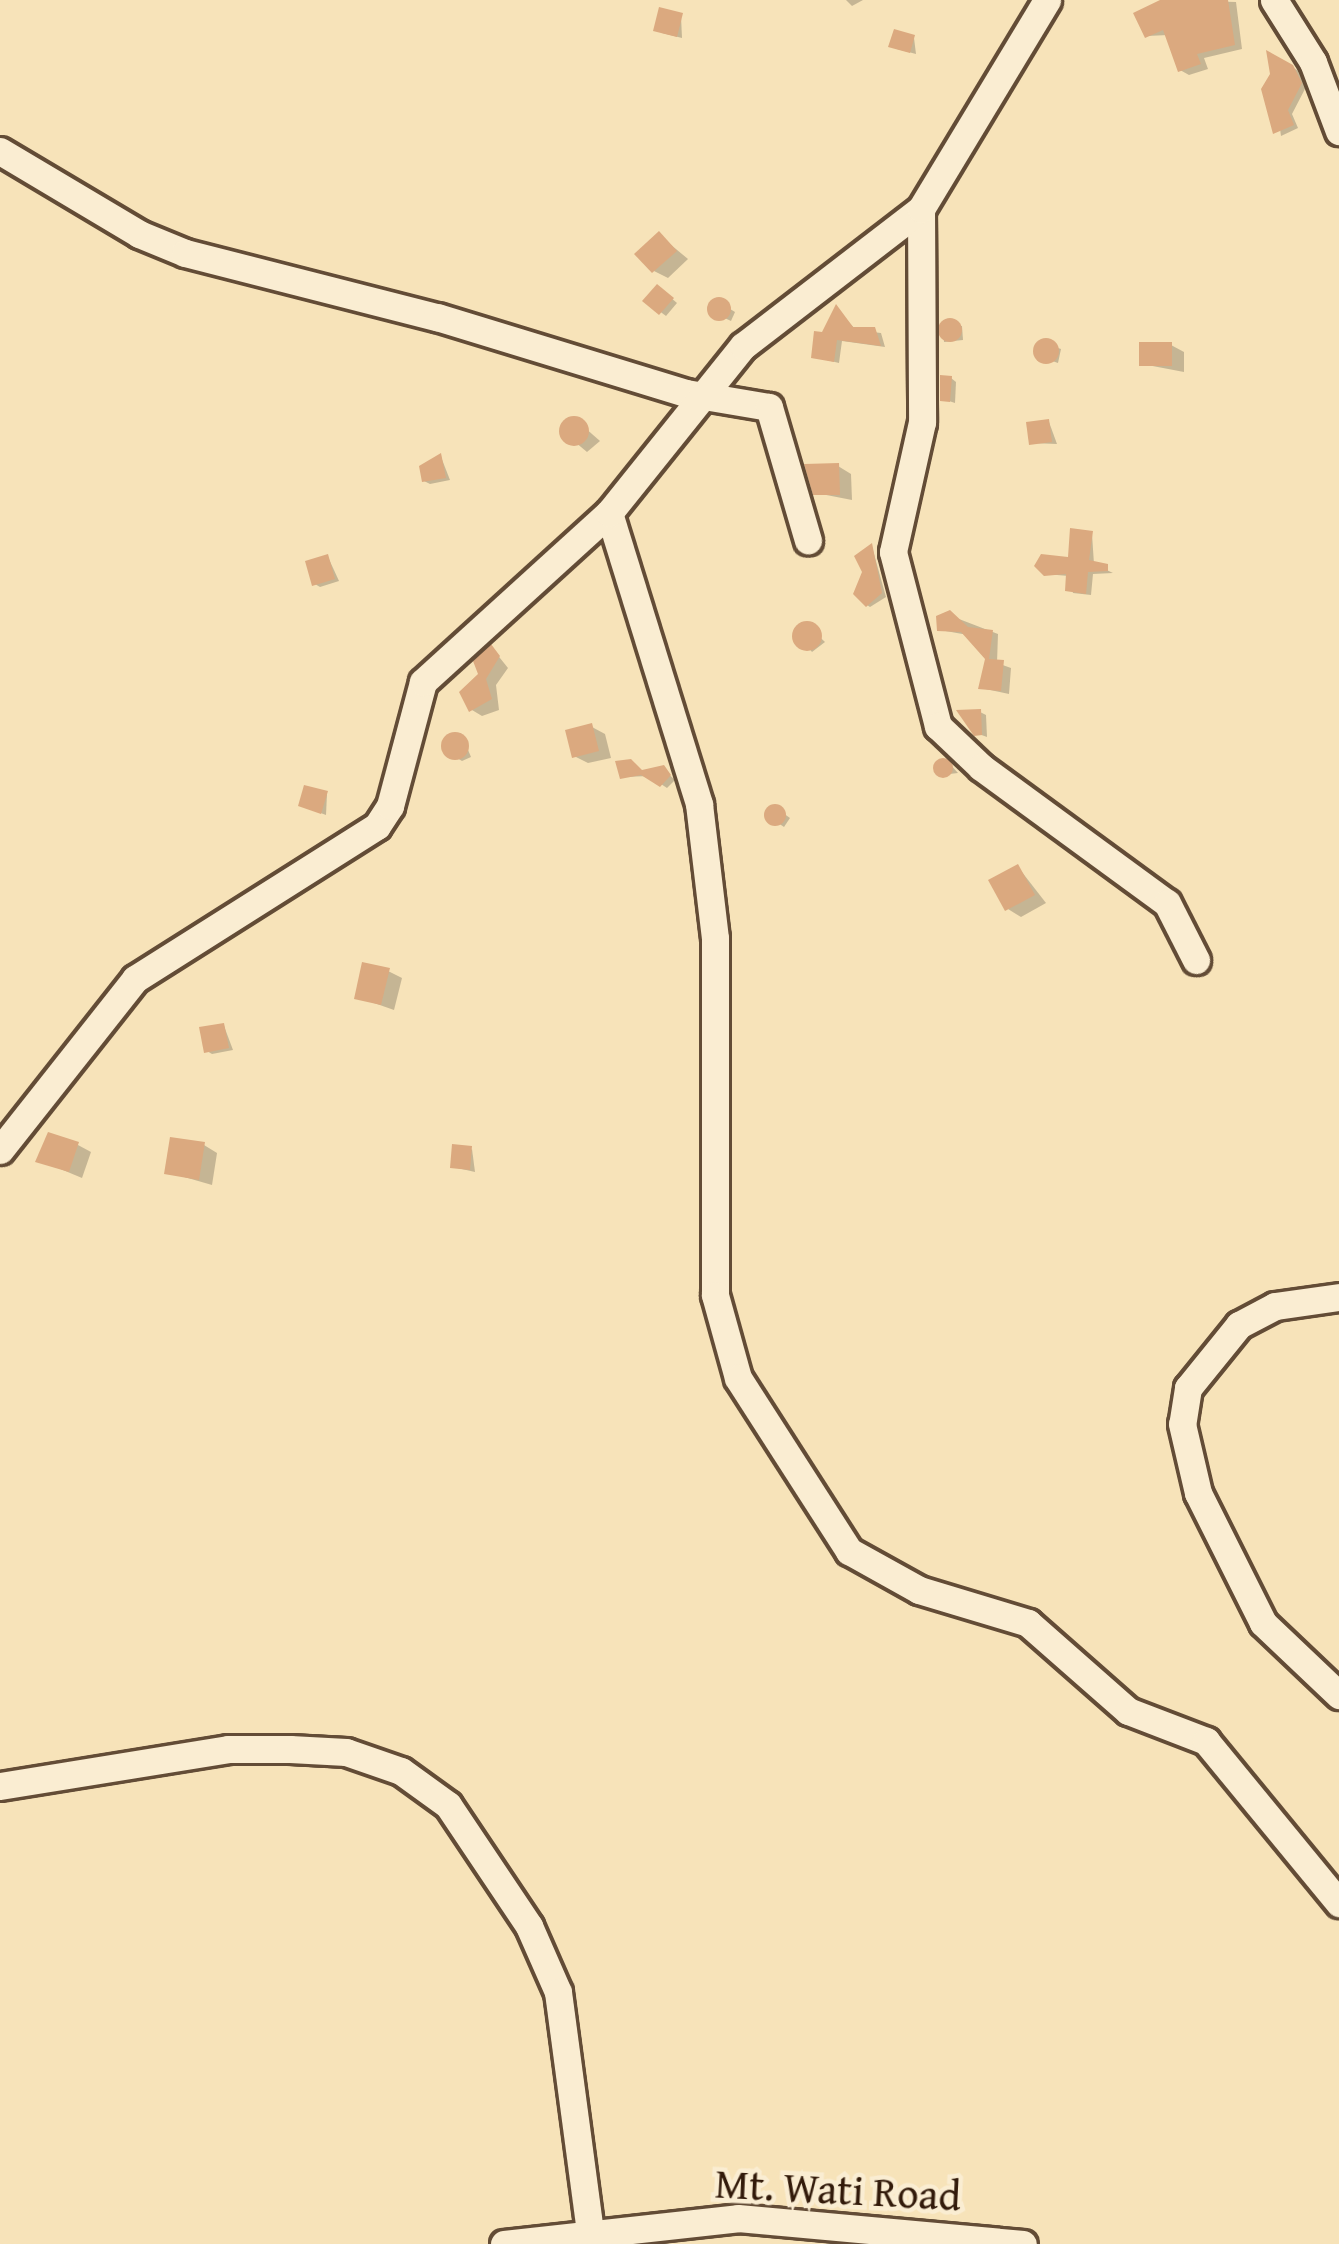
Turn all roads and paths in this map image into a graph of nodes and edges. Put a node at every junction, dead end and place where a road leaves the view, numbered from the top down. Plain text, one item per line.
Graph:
1 (1047, 0) edge
2 (1274, 0) edge
3 (1339, 130) edge
4 (0, 151) edge
5 (921, 209) junction
6 (703, 392) junction
7 (609, 513) junction
8 (808, 539) dead end
9 (1196, 960) dead end
10 (0, 1150) edge
11 (1339, 1298) edge
12 (1339, 1695) edge
13 (0, 1786) edge
14 (1339, 1903) edge
15 (788, 2232) edge
16 (590, 2233) junction
17 (505, 2244) edge
18 (1023, 2244) edge

1 - 5 street
2 - 3 street
4 - 6 street
5 - 6 street
5 - 9 street
6 - 7 street
6 - 8 street
7 - 10 street
7 - 14 street
11 - 12 street
13 - 16 street
15 - 16 street, Mt. Wati Road
15 - 18 street, Mt. Wati Road
16 - 17 street, Mt. Wati Road

